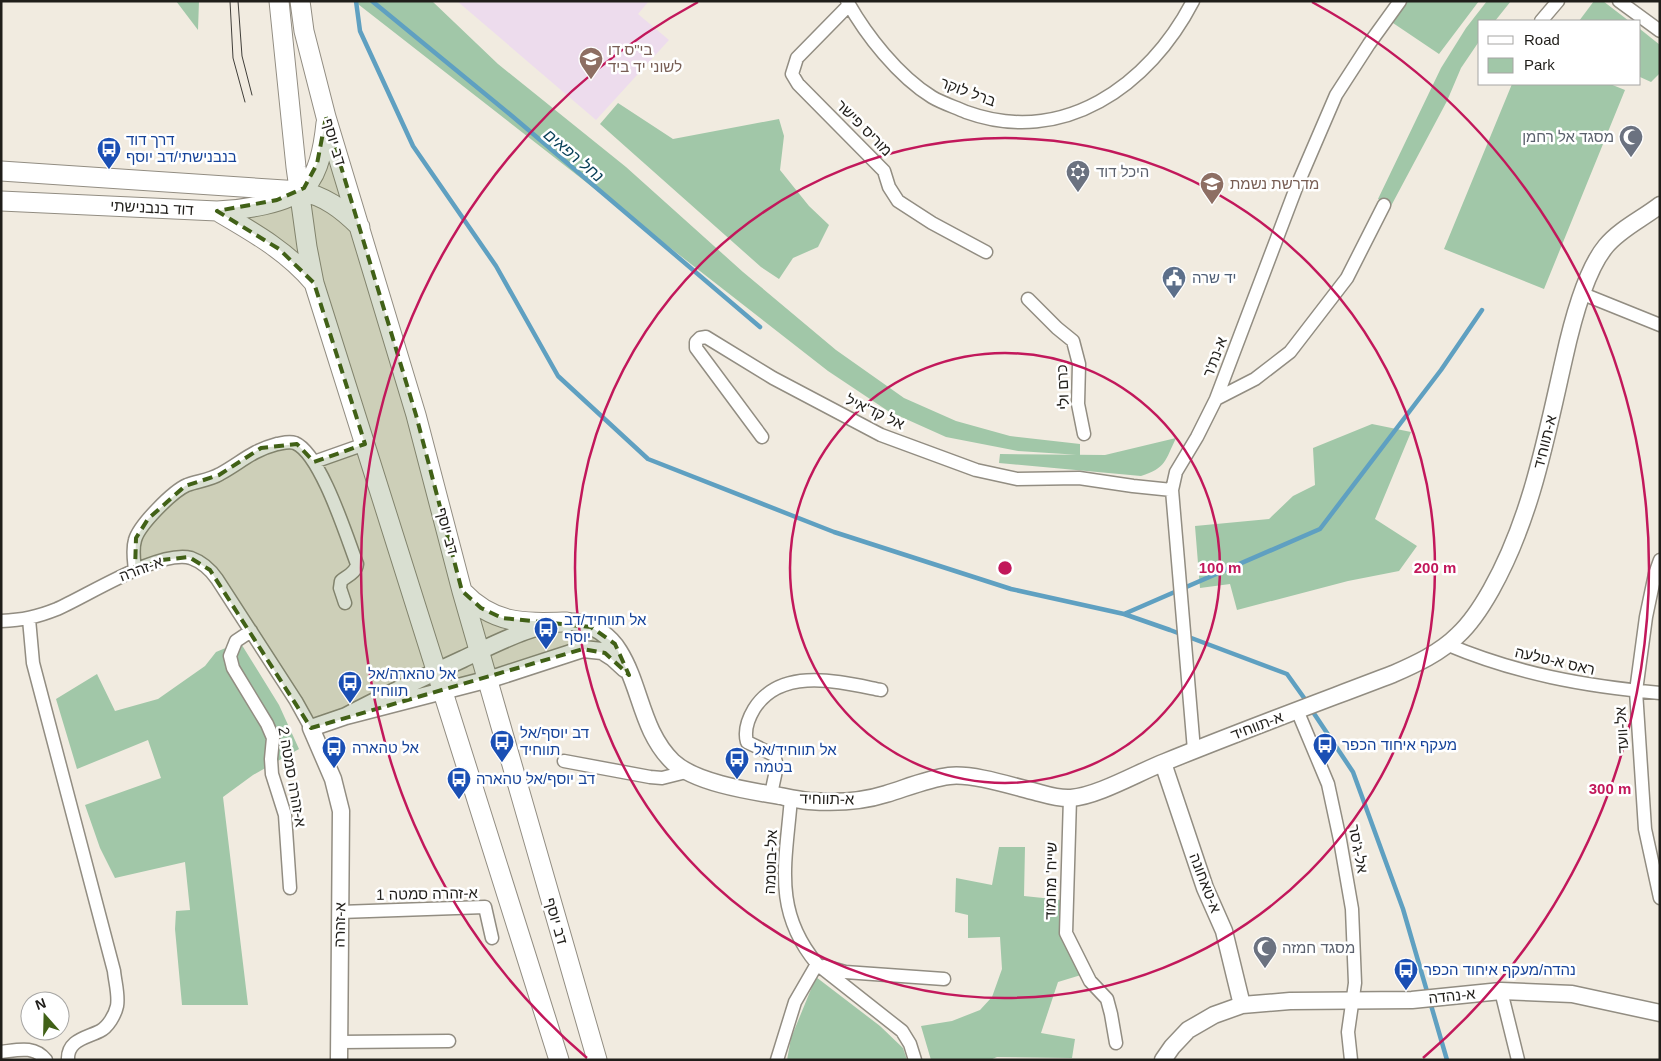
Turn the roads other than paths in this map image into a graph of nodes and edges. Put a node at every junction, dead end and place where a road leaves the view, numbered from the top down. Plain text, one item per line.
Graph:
1 (279, 1) edge
2 (300, 1) edge
3 (1193, 1) edge
4 (1400, 1) edge
5 (1558, 1) edge
6 (1619, 1) edge
7 (848, 3) edge
8 (1542, 20) edge
9 (1660, 31) edge
10 (326, 117) junction
11 (1, 172) edge
12 (300, 191) junction
13 (1, 201) edge
14 (1384, 205) dead end
15 (1660, 205) edge
16 (217, 211) junction
17 (361, 228) junction
18 (986, 252) dead end
19 (314, 283) junction
20 (1583, 294) junction
21 (1028, 299) dead end
22 (1660, 326) edge
23 (1216, 399) junction
24 (1084, 434) dead end
25 (762, 437) dead end
26 (365, 444) junction
27 (314, 462) junction
28 (1172, 490) junction
29 (1660, 560) edge
30 (135, 570) junction
31 (462, 591) junction
32 (345, 603) dead end
33 (29, 619) junction
34 (1, 621) edge
35 (568, 622) junction
36 (251, 631) junction
37 (1446, 644) junction
38 (480, 651) junction
39 (562, 655) junction
40 (436, 671) junction
41 (629, 674) junction
42 (488, 679) junction
43 (881, 690) dead end
44 (442, 691) junction
45 (1636, 691) junction
46 (1660, 693) edge
47 (1298, 710) junction
48 (346, 716) junction
49 (311, 728) junction
50 (1194, 750) junction
51 (564, 761) dead end
52 (1163, 762) junction
53 (686, 772) junction
54 (771, 794) junction
55 (791, 798) junction
56 (1070, 798) junction
57 (290, 888) dead end
58 (1660, 898) edge
59 (340, 912) junction
60 (492, 938) dead end
61 (817, 964) junction
62 (944, 979) dead end
63 (1501, 991) junction
64 (1352, 1000) junction
65 (1242, 1005) junction
66 (1660, 1013) edge
67 (449, 1041) dead end
68 (339, 1042) junction
69 (1116, 1042) dead end
70 (1, 1052) edge
71 (46, 1060) edge
72 (68, 1060) edge
73 (339, 1060) edge
74 (559, 1060) edge
75 (597, 1060) edge
76 (777, 1060) edge
77 (915, 1060) edge
78 (1163, 1060) edge
79 (1351, 1060) edge
80 (1518, 1060) edge

1 - 12 main road
2 - 10 main road, דב יוסף
3 - 7 street, ברל לוקר
4 - 23 street, א-נת'ר
5 - 8 street
6 - 9 street
7 - 18 street, מוריס פישר
10 - 12 main road
10 - 17 main road, דב יוסף
11 - 12 main road, דוד בנבנישתי
12 - 16 main road, דוד בנבנישתי
12 - 17 main road, דוד בנבנישתי
12 - 19 main road
13 - 16 main road, דוד בנבנישתי
14 - 23 street
15 - 20 street, א-תווחיד
16 - 19 main road
17 - 31 main road, דב יוסף
19 - 26 main road
20 - 22 street
20 - 37 street, א-תווחיד
21 - 24 street, כרם ולי
23 - 28 street, א-נת'ר
25 - 28 street, אל קד'איל
26 - 27 street
26 - 40 main road
27 - 30 street
27 - 32 street
28 - 50 street, א-נת'ר
29 - 45 street, אל-וועד
30 - 33 street, א-זהרה
30 - 36 street, א-זהרה
31 - 35 main road
31 - 38 main road, דב יוסף
33 - 34 street, א-זהרה
33 - 72 street
35 - 38 street, א-תווחיד
35 - 39 street
35 - 41 street, א-תווחיד
36 - 49 street, א-זהרה
36 - 57 street, א-זהרה סמטה 2
37 - 45 street, ראס א-טלעה
37 - 47 street, א-תווחיד
38 - 40 street, א-תווחיד
38 - 42 main road, דב יוסף
39 - 41 street, א-תווחיד
39 - 42 street, א-תווחיד
40 - 44 main road
40 - 48 street
41 - 53 street, א-תווחיד
42 - 44 street
42 - 75 main road, דב יוסף
43 - 54 street
44 - 48 street
44 - 74 main road
45 - 46 street, ראס א-טלעה
45 - 58 street, אל-וועד
47 - 50 street, א-תווחיד
47 - 64 street, אל-ג'סר
48 - 49 street
49 - 59 street, א-זהרה
50 - 52 street, א-תווחיד
51 - 53 street
52 - 56 street, א-תווחיד
52 - 65 street, א-טאחונה
53 - 54 street, א-תווחיד
54 - 55 street, א-תווחיד
55 - 56 street, א-תווחיד
55 - 61 street, אל-בוטמה
56 - 69 street, שייח' מחמוד
59 - 60 street, א-זהרה סמטה 1
59 - 68 street, א-זהרה
61 - 62 street
61 - 76 street
61 - 77 street, אל-בוטמה
63 - 64 street, א-נהדה
63 - 66 street, א-נהדה
63 - 80 street
64 - 65 street, א-נהדה
64 - 79 street, אל-ג'סר
65 - 78 street, א-נהדה
67 - 68 street
68 - 73 street, א-זהרה
70 - 71 street

